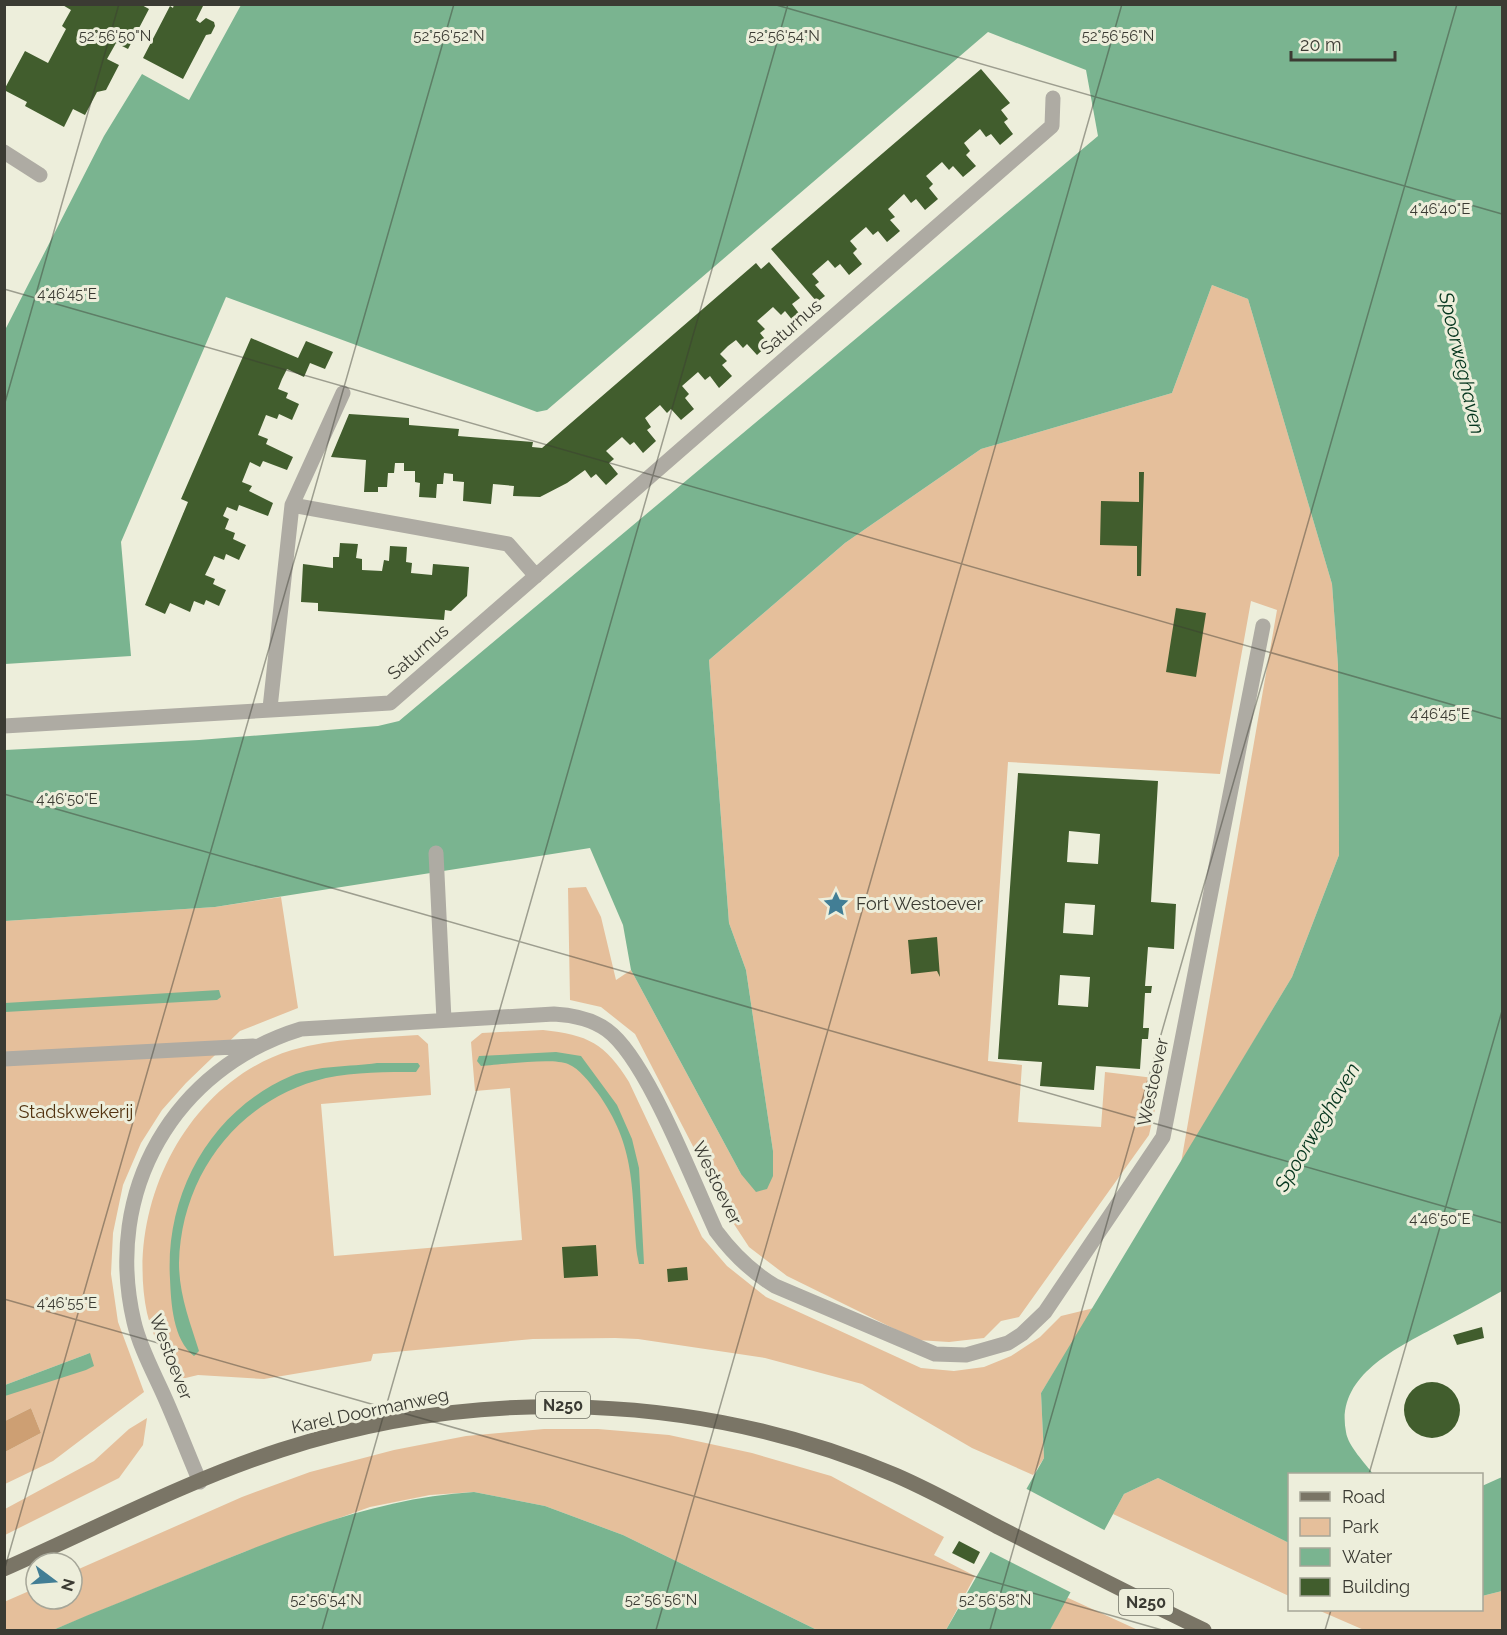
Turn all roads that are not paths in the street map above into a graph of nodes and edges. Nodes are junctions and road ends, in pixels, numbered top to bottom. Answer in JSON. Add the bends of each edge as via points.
{"nodes":[{"id":1,"x":1053,"y":98,"type":"dead end"},
{"id":2,"x":4,"y":152,"type":"edge"},
{"id":3,"x":40,"y":175,"type":"dead end"},
{"id":4,"x":343,"y":393,"type":"dead end"},
{"id":5,"x":292,"y":505,"type":"junction"},
{"id":6,"x":536,"y":576,"type":"junction"},
{"id":7,"x":1263,"y":626,"type":"dead end"},
{"id":8,"x":270,"y":708,"type":"junction"},
{"id":9,"x":4,"y":726,"type":"edge"},
{"id":10,"x":436,"y":853,"type":"dead end"},
{"id":11,"x":444,"y":1020,"type":"junction"},
{"id":12,"x":256,"y":1046,"type":"junction"},
{"id":13,"x":4,"y":1059,"type":"edge"},
{"id":14,"x":200,"y":1482,"type":"junction"},
{"id":15,"x":4,"y":1569,"type":"edge"},
{"id":16,"x":1204,"y":1630,"type":"edge"}],
"edges":[{"from":1,"to":6,"type":"street","name":"Saturnus","via":[[1052,126]]},
{"from":2,"to":3,"type":"street"},
{"from":4,"to":5,"type":"street"},
{"from":5,"to":6,"type":"street","via":[[508,544]]},
{"from":5,"to":8,"type":"street"},
{"from":6,"to":8,"type":"street","name":"Saturnus","via":[[390,703]]},
{"from":7,"to":11,"type":"street","name":"Westoever","via":[[1163,1137],[1045,1312],[1008,1343],[966,1355],[935,1354],[775,1286],[751,1271],[716,1231],[647,1084],[629,1054],[605,1028],[566,1015]]},
{"from":8,"to":9,"type":"street","name":"Saturnus"},
{"from":10,"to":11,"type":"street"},
{"from":11,"to":12,"type":"street","name":"Westoever","via":[[301,1029]]},
{"from":12,"to":13,"type":"street"},
{"from":12,"to":14,"type":"street","name":"Westoever","via":[[215,1072],[188,1097],[168,1124],[147,1165],[126,1237],[125,1271],[135,1324]]},
{"from":14,"to":15,"type":"main road","name":"Karel Doormanweg","number":"N250"},
{"from":14,"to":16,"type":"main road","name":"Karel Doormanweg","number":"N250","via":[[306,1443],[409,1419],[560,1405],[644,1410],[753,1428],[895,1475]]}]}
